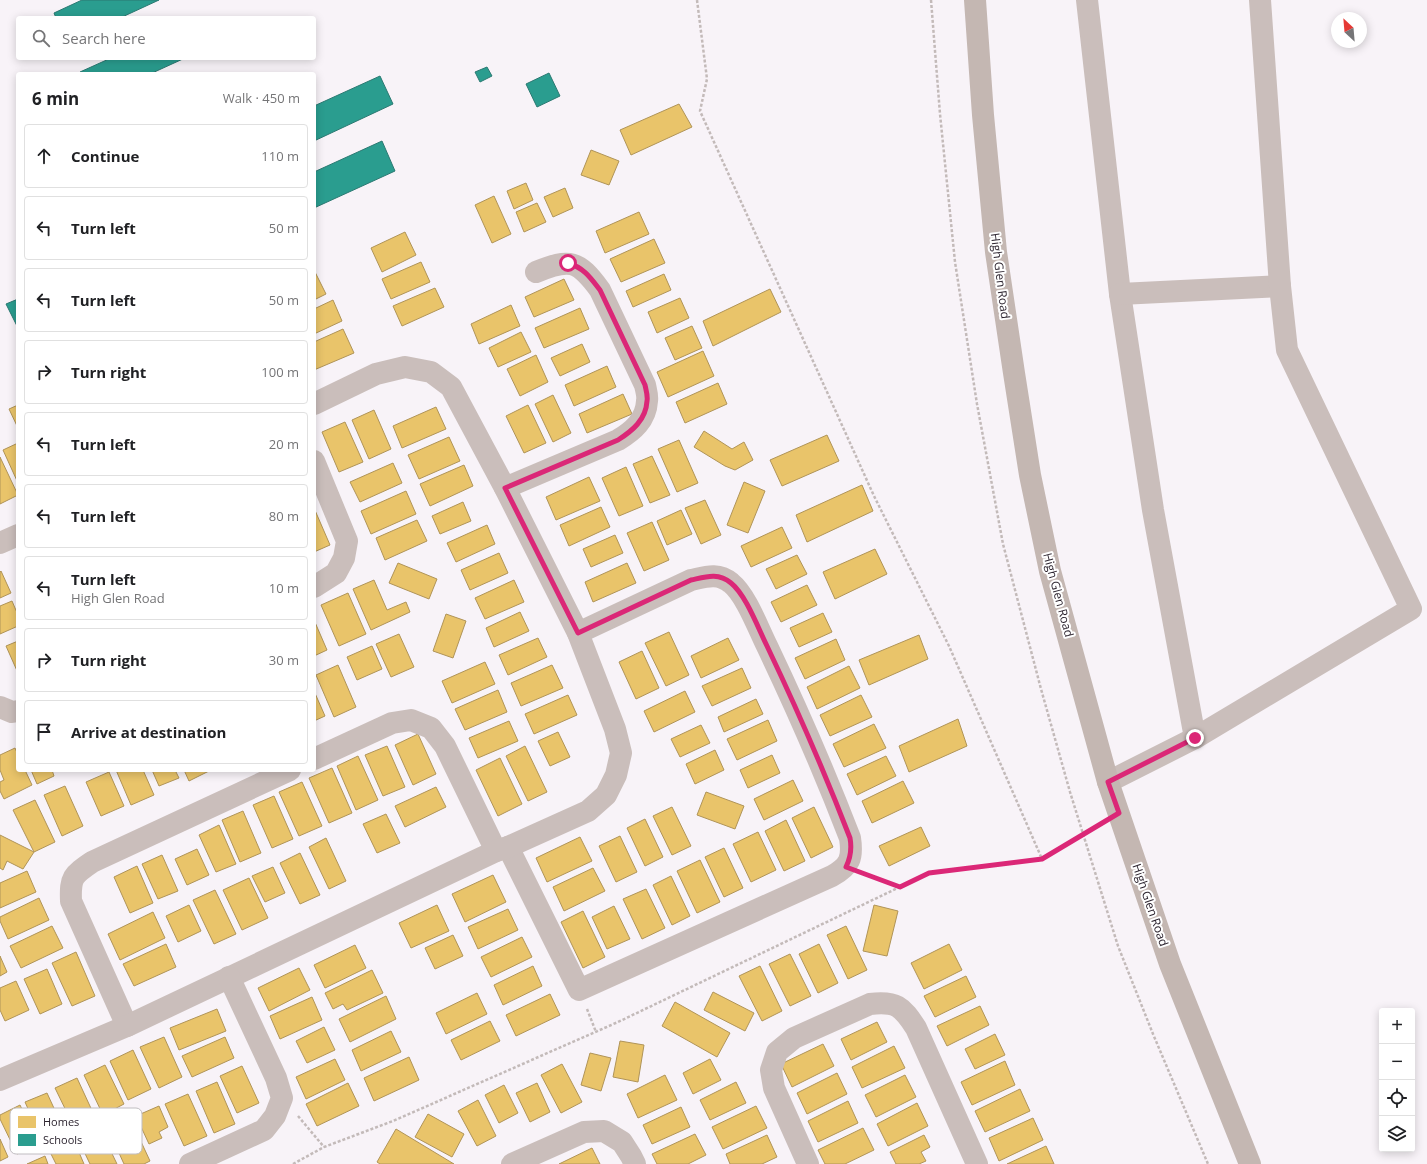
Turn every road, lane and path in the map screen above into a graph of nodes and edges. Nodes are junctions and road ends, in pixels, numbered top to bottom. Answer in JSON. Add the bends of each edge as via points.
{"nodes":[{"id":1,"x":697,"y":0,"type":"edge"},
{"id":2,"x":932,"y":0,"type":"edge"},
{"id":3,"x":975,"y":0,"type":"edge"},
{"id":4,"x":1087,"y":0,"type":"edge"},
{"id":5,"x":1260,"y":0,"type":"edge"},
{"id":6,"x":536,"y":272,"type":"dead end"},
{"id":7,"x":1280,"y":286,"type":"junction"},
{"id":8,"x":1120,"y":294,"type":"junction"},
{"id":9,"x":316,"y":403,"type":"edge"},
{"id":10,"x":316,"y":466,"type":"edge"},
{"id":11,"x":505,"y":488,"type":"junction"},
{"id":12,"x":16,"y":536,"type":"edge"},
{"id":13,"x":0,"y":543,"type":"edge"},
{"id":14,"x":316,"y":586,"type":"edge"},
{"id":15,"x":578,"y":633,"type":"junction"},
{"id":16,"x":0,"y":707,"type":"edge"},
{"id":17,"x":16,"y":711,"type":"edge"},
{"id":18,"x":1195,"y":738,"type":"junction"},
{"id":19,"x":316,"y":758,"type":"edge"},
{"id":20,"x":286,"y":772,"type":"edge"},
{"id":21,"x":1108,"y":782,"type":"junction"},
{"id":22,"x":1119,"y":813,"type":"junction"},
{"id":23,"x":1083,"y":835,"type":"junction"},
{"id":24,"x":502,"y":849,"type":"junction"},
{"id":25,"x":1042,"y":859,"type":"junction"},
{"id":26,"x":846,"y":867,"type":"junction"},
{"id":27,"x":900,"y":887,"type":"junction"},
{"id":28,"x":229,"y":977,"type":"junction"},
{"id":29,"x":127,"y":1026,"type":"junction"},
{"id":30,"x":0,"y":1080,"type":"edge"},
{"id":31,"x":282,"y":1098,"type":"junction"},
{"id":32,"x":324,"y":1147,"type":"junction"},
{"id":33,"x":190,"y":1164,"type":"edge"},
{"id":34,"x":293,"y":1164,"type":"edge"},
{"id":35,"x":512,"y":1164,"type":"edge"},
{"id":36,"x":635,"y":1164,"type":"edge"},
{"id":37,"x":808,"y":1164,"type":"edge"},
{"id":38,"x":978,"y":1164,"type":"edge"},
{"id":39,"x":1208,"y":1164,"type":"edge"},
{"id":40,"x":1250,"y":1164,"type":"edge"}],
"edges":[{"from":1,"to":25,"type":"path","via":[[707,79],[700,111],[874,496],[949,646]]},
{"from":2,"to":23,"type":"path","via":[[955,262],[977,404],[1003,544]]},
{"from":3,"to":21,"type":"main road","name":"High Glen Road","via":[[996,252],[1030,475],[1050,572]]},
{"from":4,"to":8,"type":"street"},
{"from":5,"to":7,"type":"street"},
{"from":6,"to":11,"type":"street","via":[[552,265],[568,263],[579,266],[590,277],[600,290],[645,385],[648,400],[643,417],[632,431],[618,440]]},
{"from":7,"to":8,"type":"street"},
{"from":7,"to":18,"type":"street","via":[[1287,350],[1411,609]]},
{"from":8,"to":18,"type":"street","via":[[1153,510]]},
{"from":9,"to":11,"type":"street","via":[[376,374],[405,367],[431,372],[451,387]]},
{"from":10,"to":14,"type":"street","via":[[347,541],[344,558],[336,574]]},
{"from":11,"to":15,"type":"street"},
{"from":12,"to":13,"type":"street"},
{"from":15,"to":24,"type":"street","via":[[615,729],[621,753],[616,775],[606,795],[588,811]]},
{"from":15,"to":26,"type":"street","via":[[691,580],[710,575],[722,577],[731,583],[740,593],[751,614],[827,777],[850,838],[852,849]]},
{"from":16,"to":17,"type":"street"},
{"from":18,"to":21,"type":"street"},
{"from":19,"to":24,"type":"street","via":[[392,723],[411,720],[431,728],[445,746]]},
{"from":20,"to":29,"type":"street","via":[[92,862],[76,873],[70,886],[71,901]]},
{"from":21,"to":22,"type":"main road","name":"High Glen Road"},
{"from":22,"to":23,"type":"path"},
{"from":22,"to":40,"type":"main road","name":"High Glen Road","via":[[1170,964]]},
{"from":23,"to":25,"type":"path"},
{"from":23,"to":39,"type":"path","via":[[1118,946]]},
{"from":24,"to":26,"type":"street","via":[[579,990],[825,879]]},
{"from":24,"to":28,"type":"street"},
{"from":25,"to":27,"type":"path","via":[[929,873]]},
{"from":26,"to":27,"type":"path"},
{"from":27,"to":32,"type":"path","via":[[618,1022],[393,1121]]},
{"from":28,"to":29,"type":"street"},
{"from":28,"to":31,"type":"street","via":[[276,1078]]},
{"from":29,"to":30,"type":"street"},
{"from":31,"to":32,"type":"path"},
{"from":31,"to":33,"type":"street","via":[[275,1116],[264,1130]]},
{"from":32,"to":34,"type":"path"},
{"from":35,"to":36,"type":"street","via":[[584,1132],[604,1131],[622,1142]]},
{"from":37,"to":38,"type":"street","via":[[774,1088],[771,1070],[776,1052],[794,1038],[870,1004],[883,1002],[897,1005],[916,1028]]}]}
